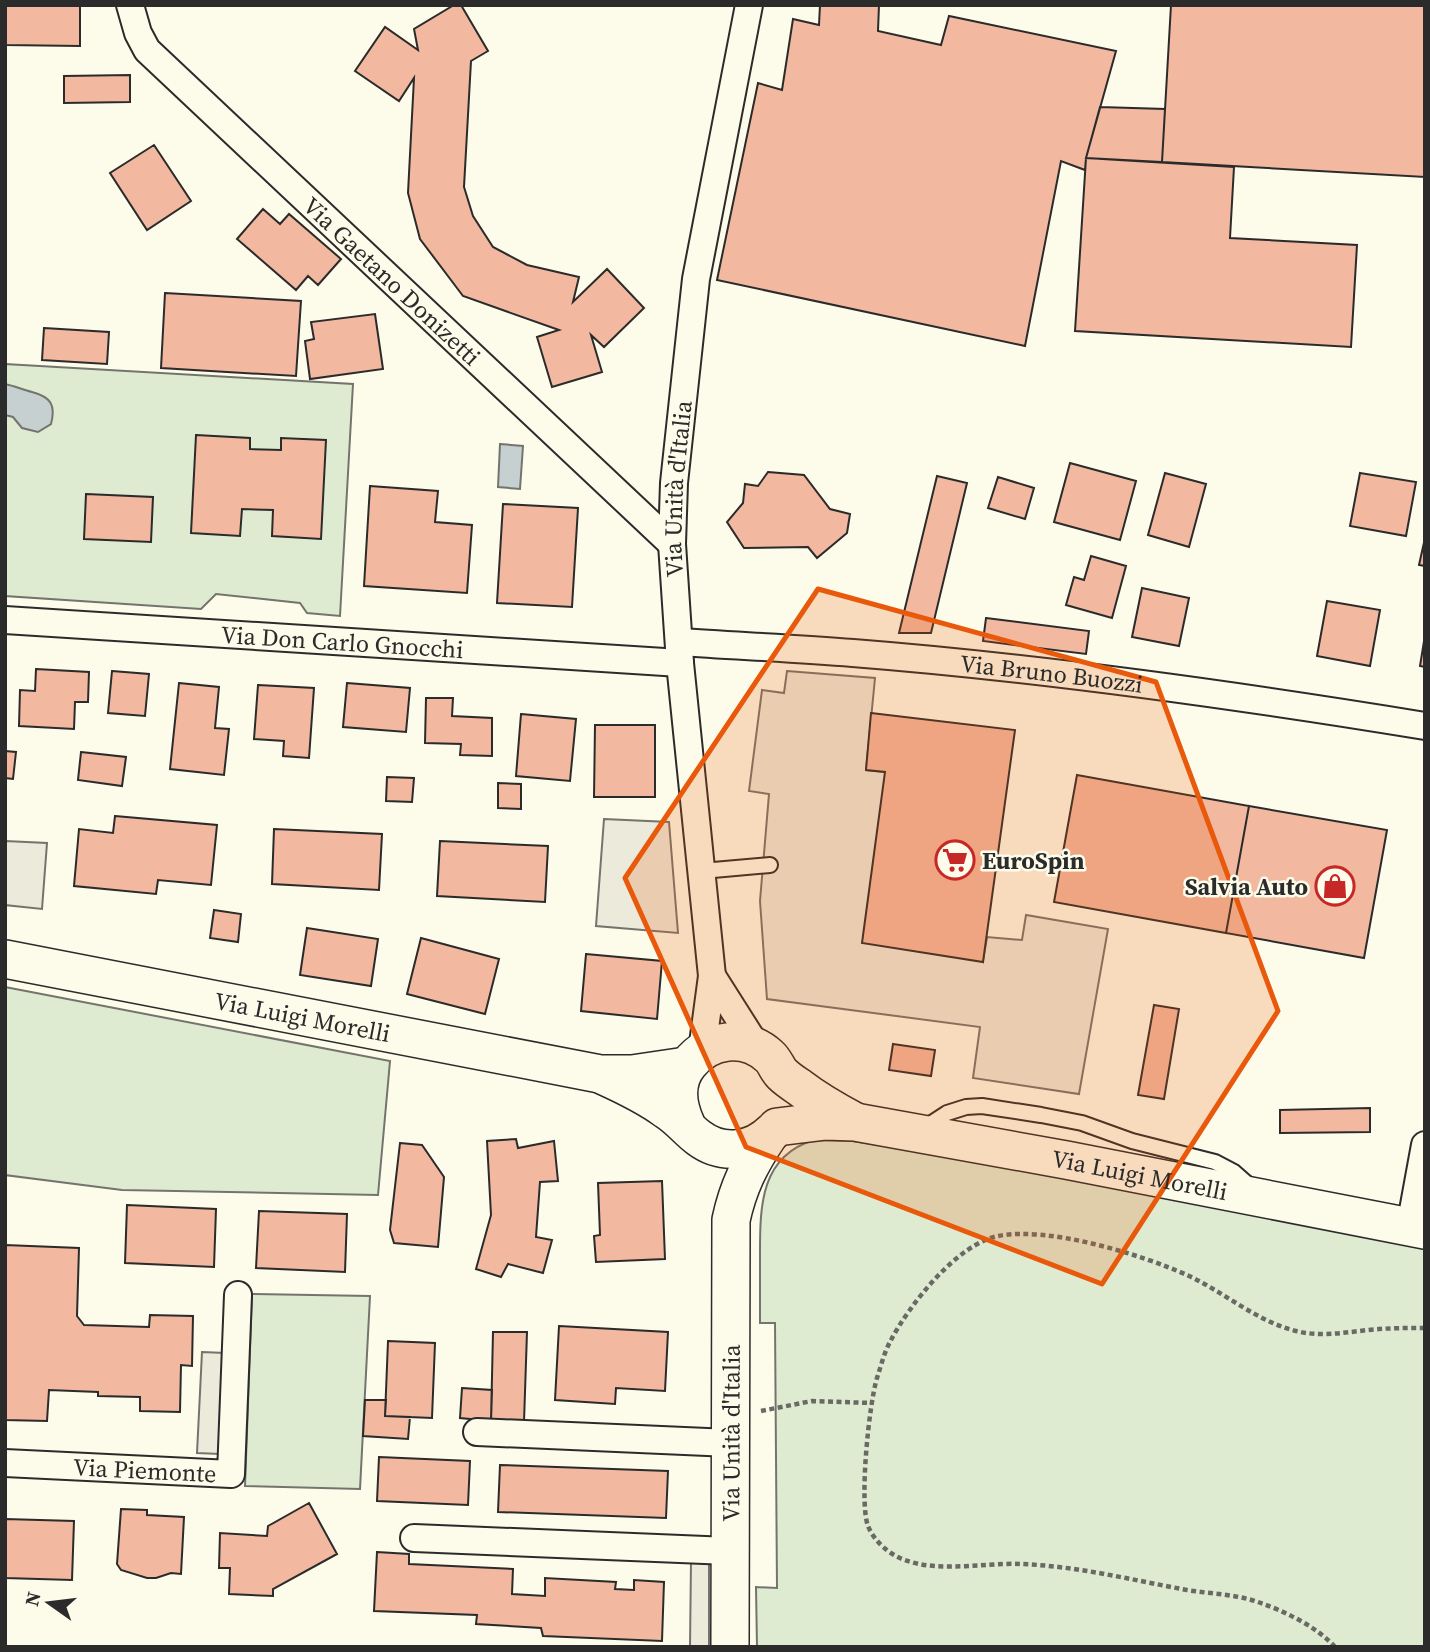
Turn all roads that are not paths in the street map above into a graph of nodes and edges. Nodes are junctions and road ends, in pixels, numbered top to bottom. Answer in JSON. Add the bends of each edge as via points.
{"nodes":[{"id":1,"x":130,"y":5,"type":"edge"},
{"id":2,"x":749,"y":5,"type":"edge"},
{"id":3,"x":672,"y":544,"type":"junction"},
{"id":4,"x":5,"y":620,"type":"edge"},
{"id":5,"x":679,"y":653,"type":"junction"},
{"id":6,"x":1425,"y":726,"type":"edge"},
{"id":7,"x":770,"y":865,"type":"dead end"},
{"id":8,"x":702,"y":871,"type":"junction"},
{"id":9,"x":5,"y":959,"type":"edge"},
{"id":10,"x":712,"y":976,"type":"junction"},
{"id":11,"x":694,"y":1059,"type":"junction"},
{"id":12,"x":769,"y":1060,"type":"junction"},
{"id":13,"x":600,"y":1074,"type":"junction"},
{"id":14,"x":855,"y":1122,"type":"junction"},
{"id":15,"x":691,"y":1130,"type":"junction"},
{"id":16,"x":773,"y":1131,"type":"junction"},
{"id":17,"x":1425,"y":1145,"type":"edge"},
{"id":18,"x":731,"y":1220,"type":"junction"},
{"id":19,"x":1418,"y":1229,"type":"edge"},
{"id":20,"x":239,"y":1296,"type":"dead end"},
{"id":21,"x":477,"y":1432,"type":"dead end"},
{"id":22,"x":730,"y":1443,"type":"junction"},
{"id":23,"x":5,"y":1463,"type":"edge"},
{"id":24,"x":414,"y":1538,"type":"dead end"},
{"id":25,"x":729,"y":1551,"type":"junction"},
{"id":26,"x":730,"y":1647,"type":"edge"}],
"edges":[{"from":1,"to":3,"type":"street","name":"Via Gaetano Donizetti","via":[[147,50]]},
{"from":2,"to":3,"type":"street","name":"Via Unità d'Italia","via":[[695,288],[676,448]]},
{"from":3,"to":5,"type":"street","name":"Via Unità d'Italia"},
{"from":4,"to":5,"type":"street","name":"Via Don Carlo Gnocchi"},
{"from":5,"to":6,"type":"street","name":"Via Bruno Buozzi","via":[[852,653],[995,666],[1243,697]]},
{"from":5,"to":8,"type":"street","name":"Via Unità d'Italia"},
{"from":7,"to":8,"type":"lane"},
{"from":8,"to":10,"type":"street","name":"Via Unità d'Italia"},
{"from":9,"to":13,"type":"street","name":"Via Luigi Morelli"},
{"from":10,"to":11,"type":"street","name":"Via Unità d'Italia"},
{"from":10,"to":12,"type":"street","name":"Via Unità d'Italia"},
{"from":11,"to":12,"type":"street","name":"Via Luigi Morelli","via":[[721,1042],[740,1042]]},
{"from":11,"to":13,"type":"street","name":"Via Luigi Morelli","via":[[632,1074]]},
{"from":11,"to":15,"type":"street","via":[[680,1079],[678,1094],[680,1110]]},
{"from":12,"to":14,"type":"street","name":"Via Luigi Morelli","via":[[802,1090]]},
{"from":12,"to":16,"type":"street","via":[[786,1090],[785,1108]]},
{"from":13,"to":15,"type":"street","name":"Via Luigi Morelli","via":[[635,1090]]},
{"from":14,"to":16,"type":"street","name":"Via Luigi Morelli","via":[[826,1121]]},
{"from":14,"to":19,"type":"street","name":"Via Luigi Morelli"},
{"from":15,"to":16,"type":"street","name":"Via Luigi Morelli","via":[[710,1145],[725,1149],[756,1144]]},
{"from":15,"to":18,"type":"street","name":"Via Unità d'Italia","via":[[711,1164]]},
{"from":16,"to":18,"type":"street","name":"Via Unità d'Italia","via":[[748,1167]]},
{"from":17,"to":19,"type":"street"},
{"from":18,"to":22,"type":"street","name":"Via Unità d'Italia"},
{"from":20,"to":23,"type":"street","name":"Via Piemonte","via":[[232,1474]]},
{"from":21,"to":22,"type":"street"},
{"from":22,"to":25,"type":"street","name":"Via Unità d'Italia"},
{"from":24,"to":25,"type":"street"},
{"from":25,"to":26,"type":"street","name":"Via Unità d'Italia"}]}
